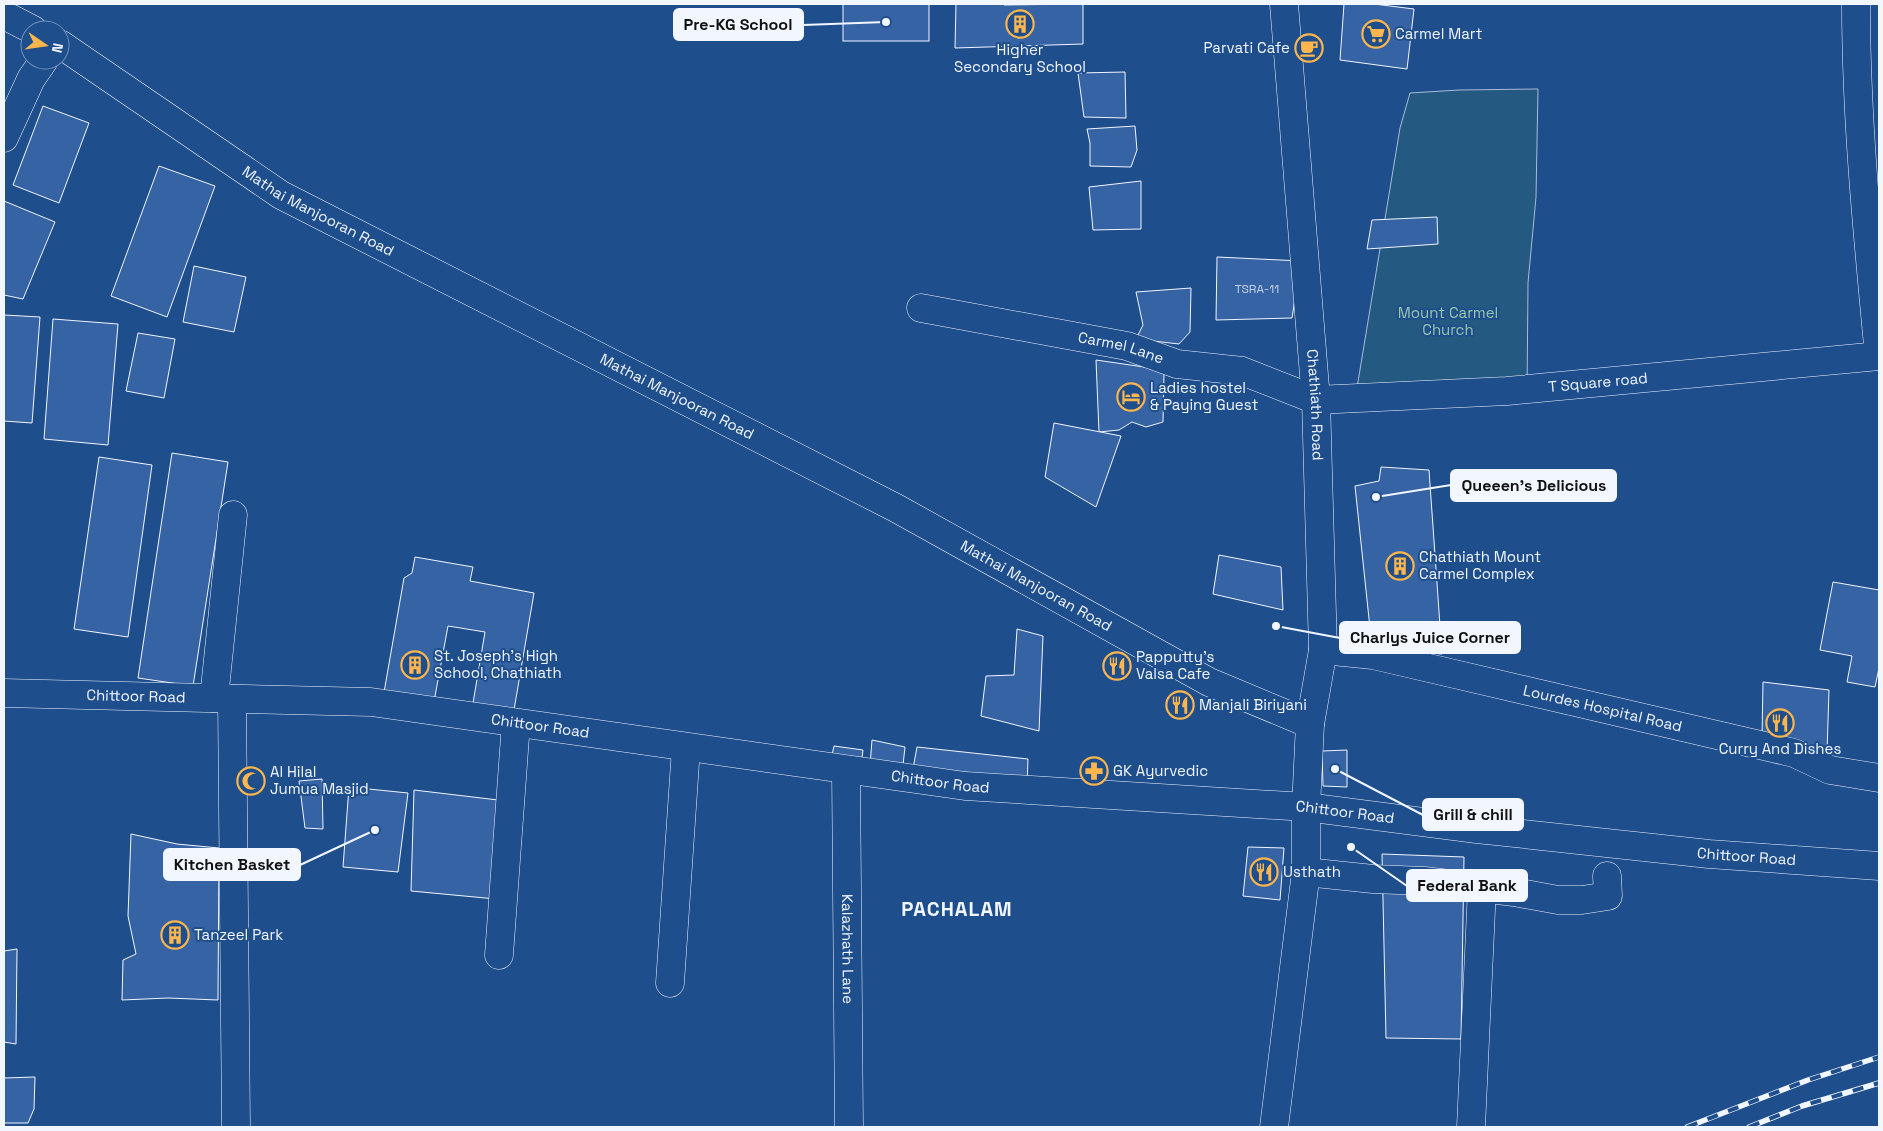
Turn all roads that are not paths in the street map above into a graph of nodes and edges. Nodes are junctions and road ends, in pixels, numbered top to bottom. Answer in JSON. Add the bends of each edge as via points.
{"nodes":[{"id":1,"x":1284,"y":4,"type":"edge"},
{"id":2,"x":1856,"y":4,"type":"edge"},
{"id":3,"x":4,"y":15,"type":"edge"},
{"id":4,"x":20,"y":23,"type":"edge"},
{"id":5,"x":70,"y":51,"type":"edge"},
{"id":6,"x":37,"y":70,"type":"edge"},
{"id":7,"x":4,"y":138,"type":"edge"},
{"id":8,"x":921,"y":308,"type":"dead end"},
{"id":9,"x":1879,"y":356,"type":"edge"},
{"id":10,"x":1316,"y":400,"type":"junction"},
{"id":11,"x":233,"y":515,"type":"dead end"},
{"id":12,"x":1323,"y":650,"type":"junction"},
{"id":13,"x":4,"y":692,"type":"edge"},
{"id":14,"x":223,"y":698,"type":"junction"},
{"id":15,"x":516,"y":723,"type":"junction"},
{"id":16,"x":1310,"y":724,"type":"junction"},
{"id":17,"x":686,"y":748,"type":"junction"},
{"id":18,"x":846,"y":771,"type":"junction"},
{"id":19,"x":1879,"y":778,"type":"edge"},
{"id":20,"x":1306,"y":807,"type":"junction"},
{"id":21,"x":1879,"y":866,"type":"edge"},
{"id":22,"x":1306,"y":872,"type":"junction"},
{"id":23,"x":1607,"y":876,"type":"dead end"},
{"id":24,"x":1482,"y":888,"type":"junction"},
{"id":25,"x":499,"y":954,"type":"dead end"},
{"id":26,"x":670,"y":983,"type":"dead end"},
{"id":27,"x":236,"y":1127,"type":"edge"},
{"id":28,"x":848,"y":1127,"type":"edge"},
{"id":29,"x":1274,"y":1127,"type":"edge"},
{"id":30,"x":1471,"y":1127,"type":"edge"}],
"edges":[{"from":1,"to":10,"type":"street","name":"Chathiath Road"},
{"from":2,"to":9,"type":"street","via":[[1856,75]]},
{"from":3,"to":4,"type":"street"},
{"from":5,"to":16,"type":"street","name":"Mathai Manjooran Road","via":[[282,195],[896,508],[1209,682]]},
{"from":6,"to":7,"type":"street"},
{"from":8,"to":10,"type":"street","name":"Carmel Lane","via":[[1127,346],[1176,364],[1242,372]]},
{"from":9,"to":10,"type":"street","name":"T Square road","via":[[1507,391]]},
{"from":10,"to":12,"type":"street","name":"Chathiath Road"},
{"from":11,"to":14,"type":"street"},
{"from":12,"to":16,"type":"street","name":"Chathiath Road"},
{"from":12,"to":19,"type":"street","name":"Lourdes Hospital Road","via":[[1373,655],[1794,753],[1830,770]]},
{"from":13,"to":14,"type":"street","name":"Chittoor Road"},
{"from":14,"to":15,"type":"street","name":"Chittoor Road","via":[[371,702]]},
{"from":14,"to":27,"type":"street"},
{"from":15,"to":17,"type":"street","name":"Chittoor Road"},
{"from":15,"to":25,"type":"street"},
{"from":16,"to":20,"type":"street","name":"Chathiath Road"},
{"from":17,"to":18,"type":"street","name":"Chittoor Road"},
{"from":17,"to":26,"type":"street"},
{"from":18,"to":20,"type":"street","name":"Chittoor Road","via":[[977,788]]},
{"from":18,"to":28,"type":"street","name":"Kalazhath Lane"},
{"from":20,"to":21,"type":"street","name":"Chittoor Road","via":[[1709,854]]},
{"from":20,"to":22,"type":"street","name":"Chathiath Road"},
{"from":22,"to":24,"type":"street"},
{"from":22,"to":29,"type":"street","name":"Chathiath Road"},
{"from":23,"to":24,"type":"street","via":[[1608,896],[1582,900],[1558,900]]},
{"from":24,"to":30,"type":"street"}]}
